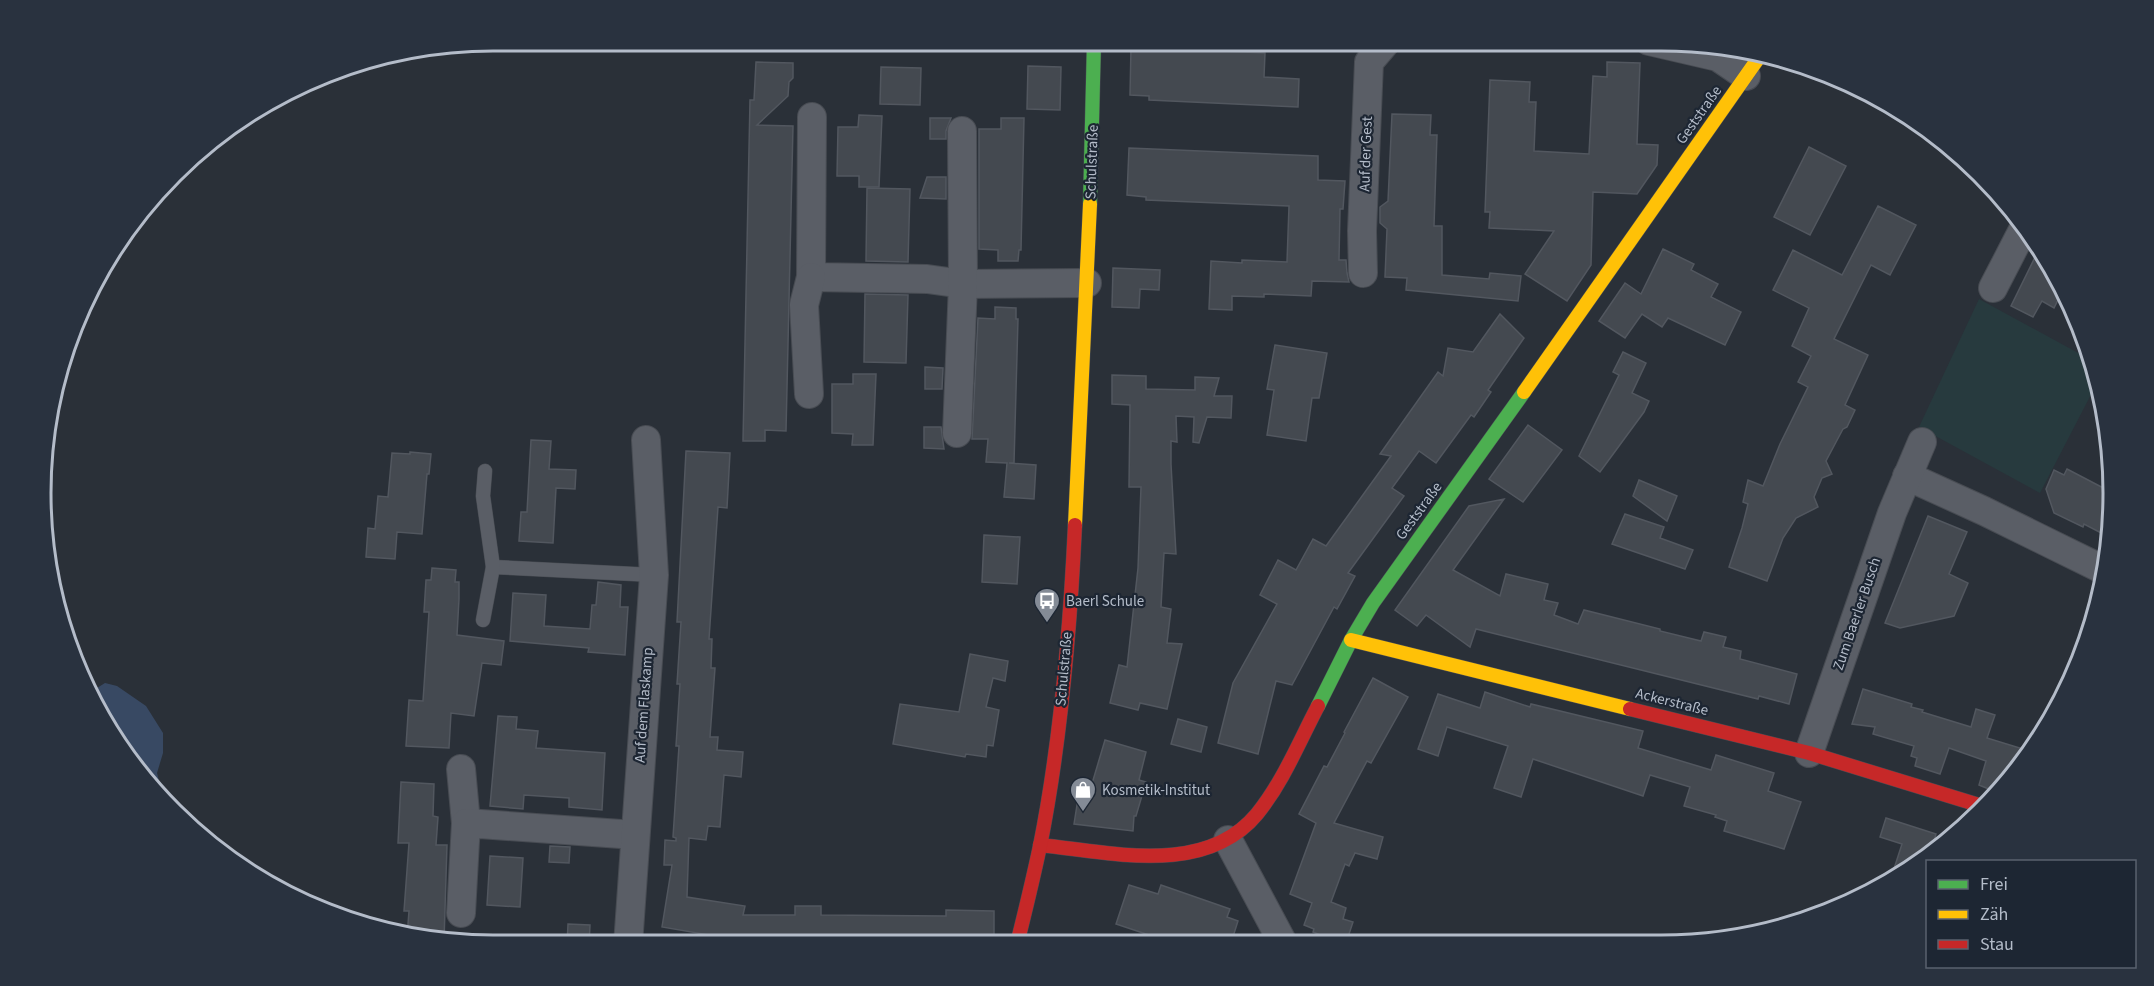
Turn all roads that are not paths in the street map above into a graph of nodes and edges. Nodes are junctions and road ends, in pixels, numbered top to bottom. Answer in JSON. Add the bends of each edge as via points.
{"nodes":[{"id":1,"x":1094,"y":51,"type":"edge"},
{"id":2,"x":1378,"y":51,"type":"edge"},
{"id":3,"x":1703,"y":53,"type":"edge"},
{"id":4,"x":1756,"y":61,"type":"edge"},
{"id":5,"x":1746,"y":76,"type":"junction"},
{"id":6,"x":812,"y":117,"type":"dead end"},
{"id":7,"x":962,"y":131,"type":"dead end"},
{"id":8,"x":2020,"y":235,"type":"edge"},
{"id":9,"x":1363,"y":273,"type":"dead end"},
{"id":10,"x":811,"y":277,"type":"junction"},
{"id":11,"x":1087,"y":283,"type":"junction"},
{"id":12,"x":963,"y":284,"type":"junction"},
{"id":13,"x":1993,"y":288,"type":"dead end"},
{"id":14,"x":809,"y":394,"type":"dead end"},
{"id":15,"x":957,"y":433,"type":"dead end"},
{"id":16,"x":646,"y":440,"type":"dead end"},
{"id":17,"x":1922,"y":442,"type":"dead end"},
{"id":18,"x":485,"y":471,"type":"dead end"},
{"id":19,"x":1907,"y":476,"type":"junction"},
{"id":20,"x":2097,"y":566,"type":"edge"},
{"id":21,"x":493,"y":567,"type":"junction"},
{"id":22,"x":654,"y":575,"type":"junction"},
{"id":23,"x":483,"y":620,"type":"dead end"},
{"id":24,"x":1351,"y":640,"type":"junction"},
{"id":25,"x":1809,"y":753,"type":"junction"},
{"id":26,"x":461,"y":769,"type":"dead end"},
{"id":27,"x":1976,"y":804,"type":"edge"},
{"id":28,"x":466,"y":822,"type":"junction"},
{"id":29,"x":635,"y":835,"type":"junction"},
{"id":30,"x":1228,"y":840,"type":"junction"},
{"id":31,"x":1040,"y":845,"type":"junction"},
{"id":32,"x":461,"y":913,"type":"dead end"},
{"id":33,"x":629,"y":935,"type":"edge"},
{"id":34,"x":1019,"y":935,"type":"edge"},
{"id":35,"x":1279,"y":935,"type":"edge"}],
"edges":[{"from":1,"to":11,"type":"street","name":"Schulstraße"},
{"from":2,"to":9,"type":"street","name":"Auf der Gest","via":[[1369,62]]},
{"from":3,"to":5,"type":"street","via":[[1718,57]]},
{"from":4,"to":5,"type":"street","name":"Geststraße"},
{"from":5,"to":24,"type":"street","name":"Geststraße","via":[[1373,603]]},
{"from":6,"to":10,"type":"street"},
{"from":7,"to":12,"type":"street"},
{"from":8,"to":13,"type":"street"},
{"from":10,"to":12,"type":"street","via":[[927,279]]},
{"from":10,"to":14,"type":"street","via":[[804,305]]},
{"from":11,"to":12,"type":"street"},
{"from":11,"to":31,"type":"street","name":"Schulstraße","via":[[1073,575],[1060,718]]},
{"from":12,"to":15,"type":"street"},
{"from":16,"to":22,"type":"street","name":"Auf dem Flaskamp"},
{"from":17,"to":19,"type":"street","name":"Zum Baerler Busch"},
{"from":18,"to":21,"type":"lane","via":[[483,496]]},
{"from":19,"to":20,"type":"street"},
{"from":19,"to":25,"type":"street","name":"Zum Baerler Busch"},
{"from":21,"to":22,"type":"lane"},
{"from":21,"to":23,"type":"lane"},
{"from":22,"to":29,"type":"street","name":"Auf dem Flaskamp"},
{"from":24,"to":25,"type":"street","name":"Ackerstraße"},
{"from":24,"to":30,"type":"street","name":"Geststraße","via":[[1279,782],[1256,815]]},
{"from":25,"to":27,"type":"street","name":"Ackerstraße"},
{"from":26,"to":28,"type":"street"},
{"from":28,"to":29,"type":"street"},
{"from":28,"to":32,"type":"street"},
{"from":29,"to":33,"type":"street","name":"Auf dem Flaskamp"},
{"from":30,"to":31,"type":"street","name":"Geststraße","via":[[1186,854],[1145,856]]},
{"from":30,"to":35,"type":"street"},
{"from":31,"to":34,"type":"street","name":"Schulstraße"}]}
